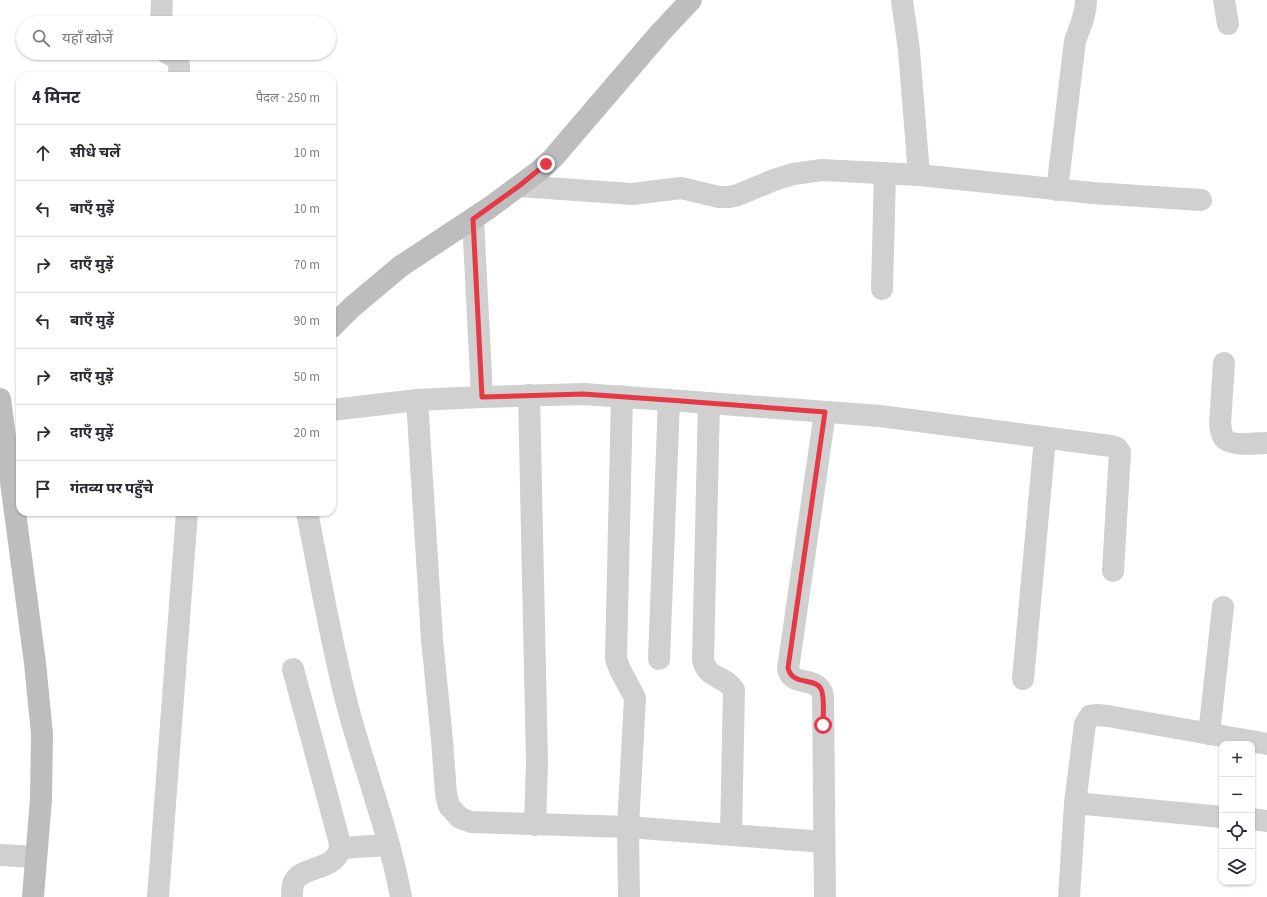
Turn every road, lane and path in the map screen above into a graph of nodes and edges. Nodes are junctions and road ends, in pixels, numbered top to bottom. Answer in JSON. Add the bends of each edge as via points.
{"nodes":[{"id":1,"x":162,"y":0,"type":"edge"},
{"id":2,"x":691,"y":0,"type":"edge"},
{"id":3,"x":902,"y":0,"type":"edge"},
{"id":4,"x":1086,"y":0,"type":"edge"},
{"id":5,"x":1224,"y":0,"type":"edge"},
{"id":6,"x":161,"y":16,"type":"edge"},
{"id":7,"x":1228,"y":24,"type":"dead end"},
{"id":8,"x":177,"y":60,"type":"edge"},
{"id":9,"x":180,"y":72,"type":"edge"},
{"id":10,"x":885,"y":173,"type":"junction"},
{"id":11,"x":919,"y":175,"type":"junction"},
{"id":12,"x":519,"y":186,"type":"junction"},
{"id":13,"x":1058,"y":190,"type":"junction"},
{"id":14,"x":1201,"y":200,"type":"dead end"},
{"id":15,"x":473,"y":219,"type":"junction"},
{"id":16,"x":882,"y":289,"type":"dead end"},
{"id":17,"x":336,"y":323,"type":"edge"},
{"id":18,"x":1224,"y":363,"type":"dead end"},
{"id":19,"x":529,"y":395,"type":"junction"},
{"id":20,"x":622,"y":396,"type":"junction"},
{"id":21,"x":482,"y":397,"type":"junction"},
{"id":22,"x":0,"y":398,"type":"edge"},
{"id":23,"x":417,"y":400,"type":"junction"},
{"id":24,"x":668,"y":400,"type":"junction"},
{"id":25,"x":709,"y":403,"type":"junction"},
{"id":26,"x":336,"y":410,"type":"edge"},
{"id":27,"x":825,"y":412,"type":"junction"},
{"id":28,"x":1045,"y":438,"type":"junction"},
{"id":29,"x":1267,"y":443,"type":"edge"},
{"id":30,"x":9,"y":450,"type":"edge"},
{"id":31,"x":16,"y":507,"type":"edge"},
{"id":32,"x":17,"y":516,"type":"edge"},
{"id":33,"x":187,"y":516,"type":"edge"},
{"id":34,"x":308,"y":516,"type":"edge"},
{"id":35,"x":1113,"y":571,"type":"dead end"},
{"id":36,"x":1223,"y":607,"type":"dead end"},
{"id":37,"x":659,"y":659,"type":"dead end"},
{"id":38,"x":293,"y":669,"type":"dead end"},
{"id":39,"x":1023,"y":679,"type":"dead end"},
{"id":40,"x":1209,"y":734,"type":"junction"},
{"id":41,"x":1267,"y":744,"type":"edge"},
{"id":42,"x":1076,"y":803,"type":"junction"},
{"id":43,"x":1219,"y":816,"type":"edge"},
{"id":44,"x":1255,"y":819,"type":"edge"},
{"id":45,"x":1267,"y":821,"type":"edge"},
{"id":46,"x":535,"y":825,"type":"junction"},
{"id":47,"x":628,"y":827,"type":"junction"},
{"id":48,"x":731,"y":834,"type":"junction"},
{"id":49,"x":824,"y":842,"type":"junction"},
{"id":50,"x":390,"y":845,"type":"junction"},
{"id":51,"x":340,"y":848,"type":"junction"},
{"id":52,"x":0,"y":855,"type":"edge"},
{"id":53,"x":36,"y":857,"type":"junction"},
{"id":54,"x":33,"y":897,"type":"edge"},
{"id":55,"x":158,"y":897,"type":"edge"},
{"id":56,"x":292,"y":897,"type":"edge"},
{"id":57,"x":401,"y":897,"type":"edge"},
{"id":58,"x":629,"y":897,"type":"edge"},
{"id":59,"x":825,"y":897,"type":"edge"},
{"id":60,"x":1069,"y":897,"type":"edge"}],
"edges":[{"from":1,"to":6,"type":"street"},
{"from":2,"to":12,"type":"street","via":[[553,158]]},
{"from":3,"to":11,"type":"street","via":[[909,50]]},
{"from":4,"to":13,"type":"street","via":[[1084,18],[1075,41]]},
{"from":5,"to":7,"type":"street"},
{"from":8,"to":9,"type":"street"},
{"from":10,"to":11,"type":"street"},
{"from":10,"to":12,"type":"street","via":[[810,171],[786,176],[729,197],[681,188],[632,194]]},
{"from":10,"to":16,"type":"street"},
{"from":11,"to":13,"type":"street"},
{"from":12,"to":15,"type":"street"},
{"from":13,"to":14,"type":"street"},
{"from":15,"to":17,"type":"street","via":[[401,266]]},
{"from":15,"to":21,"type":"street"},
{"from":18,"to":29,"type":"street","via":[[1221,433],[1225,440],[1232,443]]},
{"from":19,"to":20,"type":"street"},
{"from":19,"to":21,"type":"street"},
{"from":19,"to":46,"type":"street","via":[[537,762]]},
{"from":20,"to":24,"type":"street"},
{"from":20,"to":47,"type":"street","via":[[616,658],[618,668],[635,698]]},
{"from":21,"to":23,"type":"street"},
{"from":22,"to":30,"type":"street"},
{"from":23,"to":26,"type":"street"},
{"from":23,"to":46,"type":"street","via":[[432,639],[449,806],[460,818],[471,822]]},
{"from":24,"to":25,"type":"street"},
{"from":24,"to":37,"type":"street"},
{"from":25,"to":27,"type":"street"},
{"from":25,"to":48,"type":"street","via":[[703,660],[708,672],[726,681],[734,690]]},
{"from":27,"to":28,"type":"street","via":[[880,416]]},
{"from":27,"to":49,"type":"street","via":[[788,668],[793,678],[818,686],[823,696]]},
{"from":28,"to":35,"type":"street","via":[[1111,446],[1120,452]]},
{"from":28,"to":39,"type":"street"},
{"from":30,"to":31,"type":"street"},
{"from":32,"to":53,"type":"street","via":[[42,734],[42,799]]},
{"from":33,"to":55,"type":"street"},
{"from":34,"to":50,"type":"street","via":[[337,664],[359,748]]},
{"from":36,"to":40,"type":"street"},
{"from":38,"to":51,"type":"street"},
{"from":40,"to":41,"type":"street"},
{"from":40,"to":42,"type":"street","via":[[1108,716],[1090,716],[1086,724]]},
{"from":42,"to":43,"type":"street"},
{"from":42,"to":60,"type":"street"},
{"from":44,"to":45,"type":"street"},
{"from":46,"to":47,"type":"street"},
{"from":47,"to":48,"type":"street"},
{"from":47,"to":58,"type":"street"},
{"from":48,"to":49,"type":"street"},
{"from":49,"to":59,"type":"street"},
{"from":50,"to":51,"type":"street"},
{"from":50,"to":57,"type":"street"},
{"from":51,"to":56,"type":"street","via":[[335,858],[327,864],[302,874],[294,881]]},
{"from":52,"to":53,"type":"street"},
{"from":53,"to":54,"type":"street"}]}
